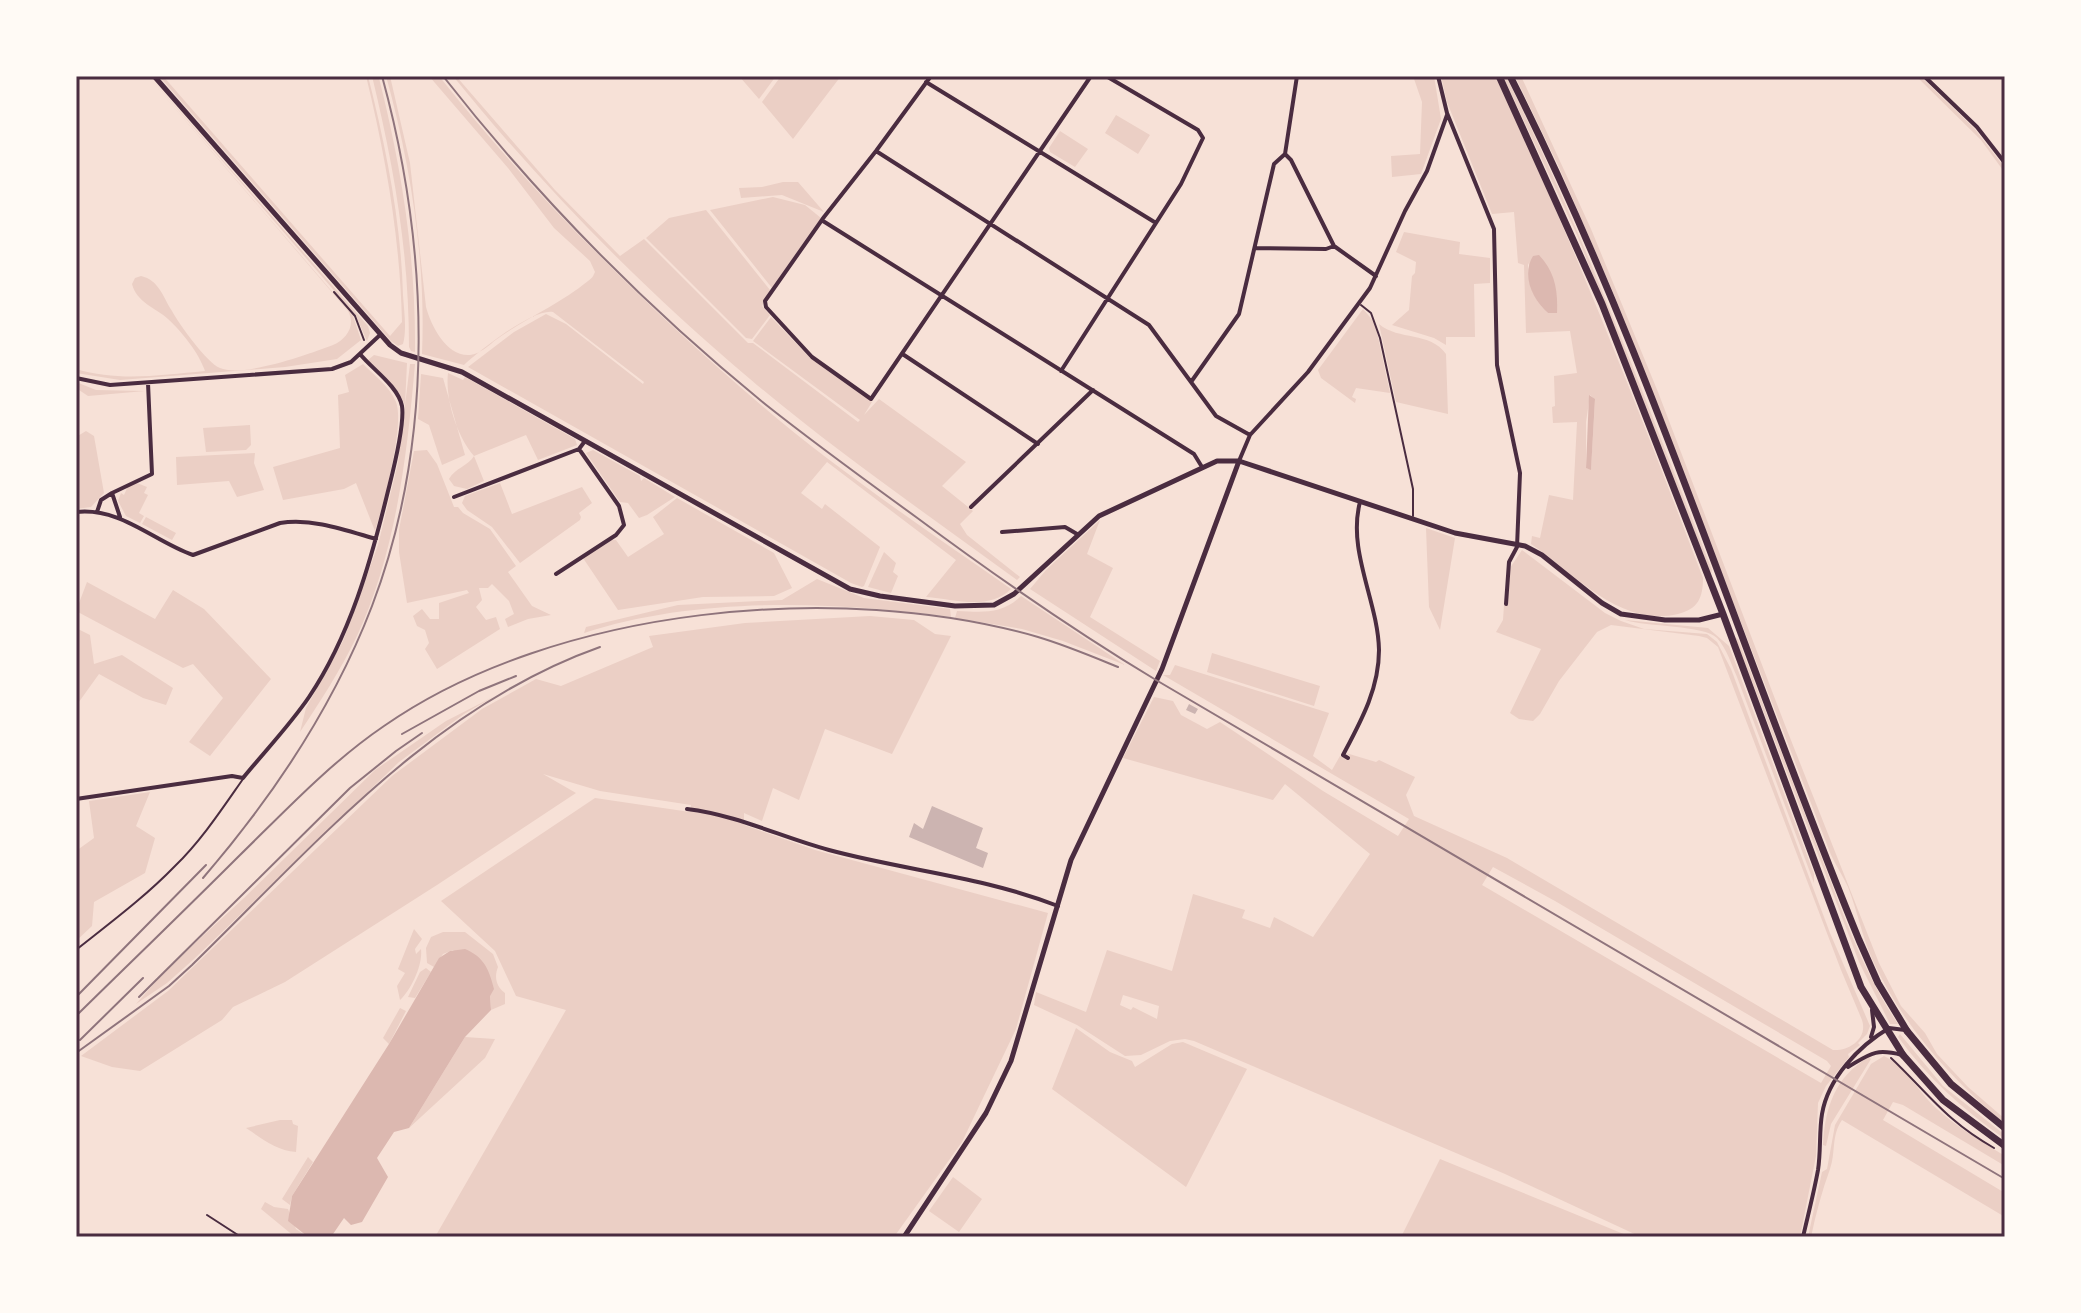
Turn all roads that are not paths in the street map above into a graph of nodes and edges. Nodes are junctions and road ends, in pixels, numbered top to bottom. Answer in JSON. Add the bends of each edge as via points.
{"nodes":[{"id":1,"x":154,"y":76,"type":"edge"},
{"id":2,"x":931,"y":76,"type":"edge"},
{"id":3,"x":1091,"y":76,"type":"edge"},
{"id":4,"x":1106,"y":76,"type":"edge"},
{"id":5,"x":1297,"y":76,"type":"edge"},
{"id":6,"x":1438,"y":76,"type":"edge"},
{"id":7,"x":1499,"y":76,"type":"edge"},
{"id":8,"x":1510,"y":76,"type":"edge"},
{"id":9,"x":1924,"y":76,"type":"edge"},
{"id":10,"x":926,"y":82,"type":"junction"},
{"id":11,"x":1447,"y":113,"type":"junction"},
{"id":12,"x":876,"y":151,"type":"junction"},
{"id":13,"x":1041,"y":151,"type":"junction"},
{"id":14,"x":1285,"y":154,"type":"junction"},
{"id":15,"x":2005,"y":163,"type":"edge"},
{"id":16,"x":823,"y":221,"type":"junction"},
{"id":17,"x":1156,"y":223,"type":"junction"},
{"id":18,"x":990,"y":225,"type":"junction"},
{"id":19,"x":1334,"y":246,"type":"junction"},
{"id":20,"x":1255,"y":248,"type":"junction"},
{"id":21,"x":1376,"y":276,"type":"junction"},
{"id":22,"x":942,"y":296,"type":"junction"},
{"id":23,"x":1108,"y":298,"type":"junction"},
{"id":24,"x":1359,"y":303,"type":"junction"},
{"id":25,"x":380,"y":335,"type":"junction"},
{"id":26,"x":360,"y":354,"type":"junction"},
{"id":27,"x":903,"y":354,"type":"junction"},
{"id":28,"x":1061,"y":371,"type":"junction"},
{"id":29,"x":76,"y":378,"type":"edge"},
{"id":30,"x":1191,"y":382,"type":"junction"},
{"id":31,"x":148,"y":383,"type":"junction"},
{"id":32,"x":1093,"y":390,"type":"junction"},
{"id":33,"x":1250,"y":435,"type":"junction"},
{"id":34,"x":585,"y":441,"type":"junction"},
{"id":35,"x":1038,"y":444,"type":"junction"},
{"id":36,"x":579,"y":449,"type":"junction"},
{"id":37,"x":1239,"y":461,"type":"junction"},
{"id":38,"x":1202,"y":467,"type":"junction"},
{"id":39,"x":112,"y":493,"type":"junction"},
{"id":40,"x":454,"y":497,"type":"dead end"},
{"id":41,"x":1360,"y":499,"type":"junction"},
{"id":42,"x":971,"y":507,"type":"dead end"},
{"id":43,"x":76,"y":512,"type":"edge"},
{"id":44,"x":97,"y":512,"type":"junction"},
{"id":45,"x":1412,"y":517,"type":"junction"},
{"id":46,"x":120,"y":518,"type":"junction"},
{"id":47,"x":1002,"y":532,"type":"dead end"},
{"id":48,"x":1077,"y":534,"type":"junction"},
{"id":49,"x":376,"y":539,"type":"junction"},
{"id":50,"x":1517,"y":543,"type":"junction"},
{"id":51,"x":556,"y":574,"type":"dead end"},
{"id":52,"x":1506,"y":604,"type":"dead end"},
{"id":53,"x":1723,"y":614,"type":"junction"},
{"id":54,"x":1738,"y":626,"type":"junction"},
{"id":55,"x":1348,"y":758,"type":"dead end"},
{"id":56,"x":243,"y":778,"type":"junction"},
{"id":57,"x":76,"y":799,"type":"edge"},
{"id":58,"x":687,"y":809,"type":"dead end"},
{"id":59,"x":1058,"y":906,"type":"junction"},
{"id":60,"x":76,"y":950,"type":"edge"},
{"id":61,"x":1872,"y":1008,"type":"junction"},
{"id":62,"x":1886,"y":1030,"type":"junction"},
{"id":63,"x":1907,"y":1031,"type":"junction"},
{"id":64,"x":1869,"y":1040,"type":"junction"},
{"id":65,"x":1903,"y":1055,"type":"junction"},
{"id":66,"x":1846,"y":1068,"type":"junction"},
{"id":67,"x":2005,"y":1128,"type":"edge"},
{"id":68,"x":2005,"y":1146,"type":"edge"},
{"id":69,"x":904,"y":1237,"type":"edge"},
{"id":70,"x":1803,"y":1237,"type":"edge"}],
"edges":[{"from":1,"to":25,"type":"street"},
{"from":2,"to":10,"type":"street"},
{"from":3,"to":13,"type":"street"},
{"from":4,"to":17,"type":"street","via":[[1203,136]]},
{"from":5,"to":14,"type":"street"},
{"from":6,"to":11,"type":"street"},
{"from":7,"to":53,"type":"main road","via":[[1602,304]]},
{"from":8,"to":54,"type":"main road","via":[[1612,299]]},
{"from":9,"to":15,"type":"street","via":[[1977,127]]},
{"from":10,"to":12,"type":"street"},
{"from":10,"to":13,"type":"street"},
{"from":11,"to":21,"type":"street","via":[[1427,171]]},
{"from":11,"to":50,"type":"street","via":[[1494,229],[1497,365],[1519,462]]},
{"from":12,"to":16,"type":"street"},
{"from":12,"to":18,"type":"street"},
{"from":13,"to":17,"type":"street"},
{"from":13,"to":18,"type":"street"},
{"from":14,"to":19,"type":"street"},
{"from":14,"to":20,"type":"street","via":[[1274,164]]},
{"from":16,"to":22,"type":"street"},
{"from":16,"to":27,"type":"street","via":[[765,304],[812,357],[871,399]]},
{"from":17,"to":23,"type":"street"},
{"from":18,"to":22,"type":"street"},
{"from":18,"to":23,"type":"street"},
{"from":19,"to":20,"type":"street"},
{"from":19,"to":21,"type":"street"},
{"from":20,"to":30,"type":"street","via":[[1239,314]]},
{"from":21,"to":24,"type":"street"},
{"from":22,"to":27,"type":"street"},
{"from":22,"to":28,"type":"street"},
{"from":23,"to":28,"type":"street"},
{"from":23,"to":30,"type":"street","via":[[1152,328]]},
{"from":24,"to":33,"type":"street","via":[[1308,372]]},
{"from":24,"to":45,"type":"lane","via":[[1371,313],[1380,338],[1413,489]]},
{"from":25,"to":26,"type":"street"},
{"from":25,"to":34,"type":"street","via":[[396,351],[462,372]]},
{"from":26,"to":31,"type":"street","via":[[332,369]]},
{"from":26,"to":49,"type":"street","via":[[402,408]]},
{"from":27,"to":35,"type":"street"},
{"from":28,"to":32,"type":"street"},
{"from":29,"to":31,"type":"street","via":[[110,385]]},
{"from":30,"to":33,"type":"street","via":[[1216,416]]},
{"from":31,"to":39,"type":"street","via":[[152,474]]},
{"from":32,"to":35,"type":"street"},
{"from":32,"to":38,"type":"street","via":[[1194,454]]},
{"from":33,"to":37,"type":"street"},
{"from":34,"to":36,"type":"street"},
{"from":34,"to":48,"type":"street","via":[[850,589],[895,598],[985,607],[1005,601]]},
{"from":35,"to":42,"type":"street"},
{"from":36,"to":40,"type":"street"},
{"from":36,"to":51,"type":"street","via":[[623,512],[624,525]]},
{"from":37,"to":38,"type":"street"},
{"from":37,"to":41,"type":"street"},
{"from":37,"to":59,"type":"street","via":[[1165,661],[1075,850]]},
{"from":38,"to":48,"type":"street","via":[[1099,516]]},
{"from":39,"to":44,"type":"street","via":[[101,500]]},
{"from":39,"to":46,"type":"street"},
{"from":41,"to":45,"type":"street"},
{"from":41,"to":55,"type":"street","via":[[1358,533],[1379,650],[1371,699],[1343,755]]},
{"from":43,"to":44,"type":"street"},
{"from":44,"to":46,"type":"street"},
{"from":45,"to":50,"type":"street","via":[[1455,533]]},
{"from":46,"to":49,"type":"street","via":[[193,555],[293,521]]},
{"from":47,"to":48,"type":"street","via":[[1065,527]]},
{"from":49,"to":56,"type":"street","via":[[331,659],[309,697]]},
{"from":50,"to":52,"type":"street","via":[[1509,562]]},
{"from":50,"to":53,"type":"street","via":[[1542,555],[1621,614],[1699,620]]},
{"from":53,"to":54,"type":"main road"},
{"from":53,"to":61,"type":"main road"},
{"from":54,"to":63,"type":"main road","via":[[1859,940]]},
{"from":56,"to":57,"type":"street"},
{"from":56,"to":60,"type":"lane","via":[[178,864]]},
{"from":58,"to":59,"type":"street","via":[[755,824],[828,850],[1001,886]]},
{"from":59,"to":69,"type":"street","via":[[1000,1086]]},
{"from":61,"to":62,"type":"main road"},
{"from":61,"to":64,"type":"street"},
{"from":62,"to":63,"type":"street"},
{"from":62,"to":64,"type":"street"},
{"from":62,"to":65,"type":"main road"},
{"from":63,"to":67,"type":"main road","via":[[1951,1084]]},
{"from":64,"to":66,"type":"street"},
{"from":65,"to":66,"type":"street","via":[[1881,1050]]},
{"from":65,"to":68,"type":"main road","via":[[1943,1100]]},
{"from":66,"to":70,"type":"street","via":[[1822,1111],[1818,1168]]}]}
